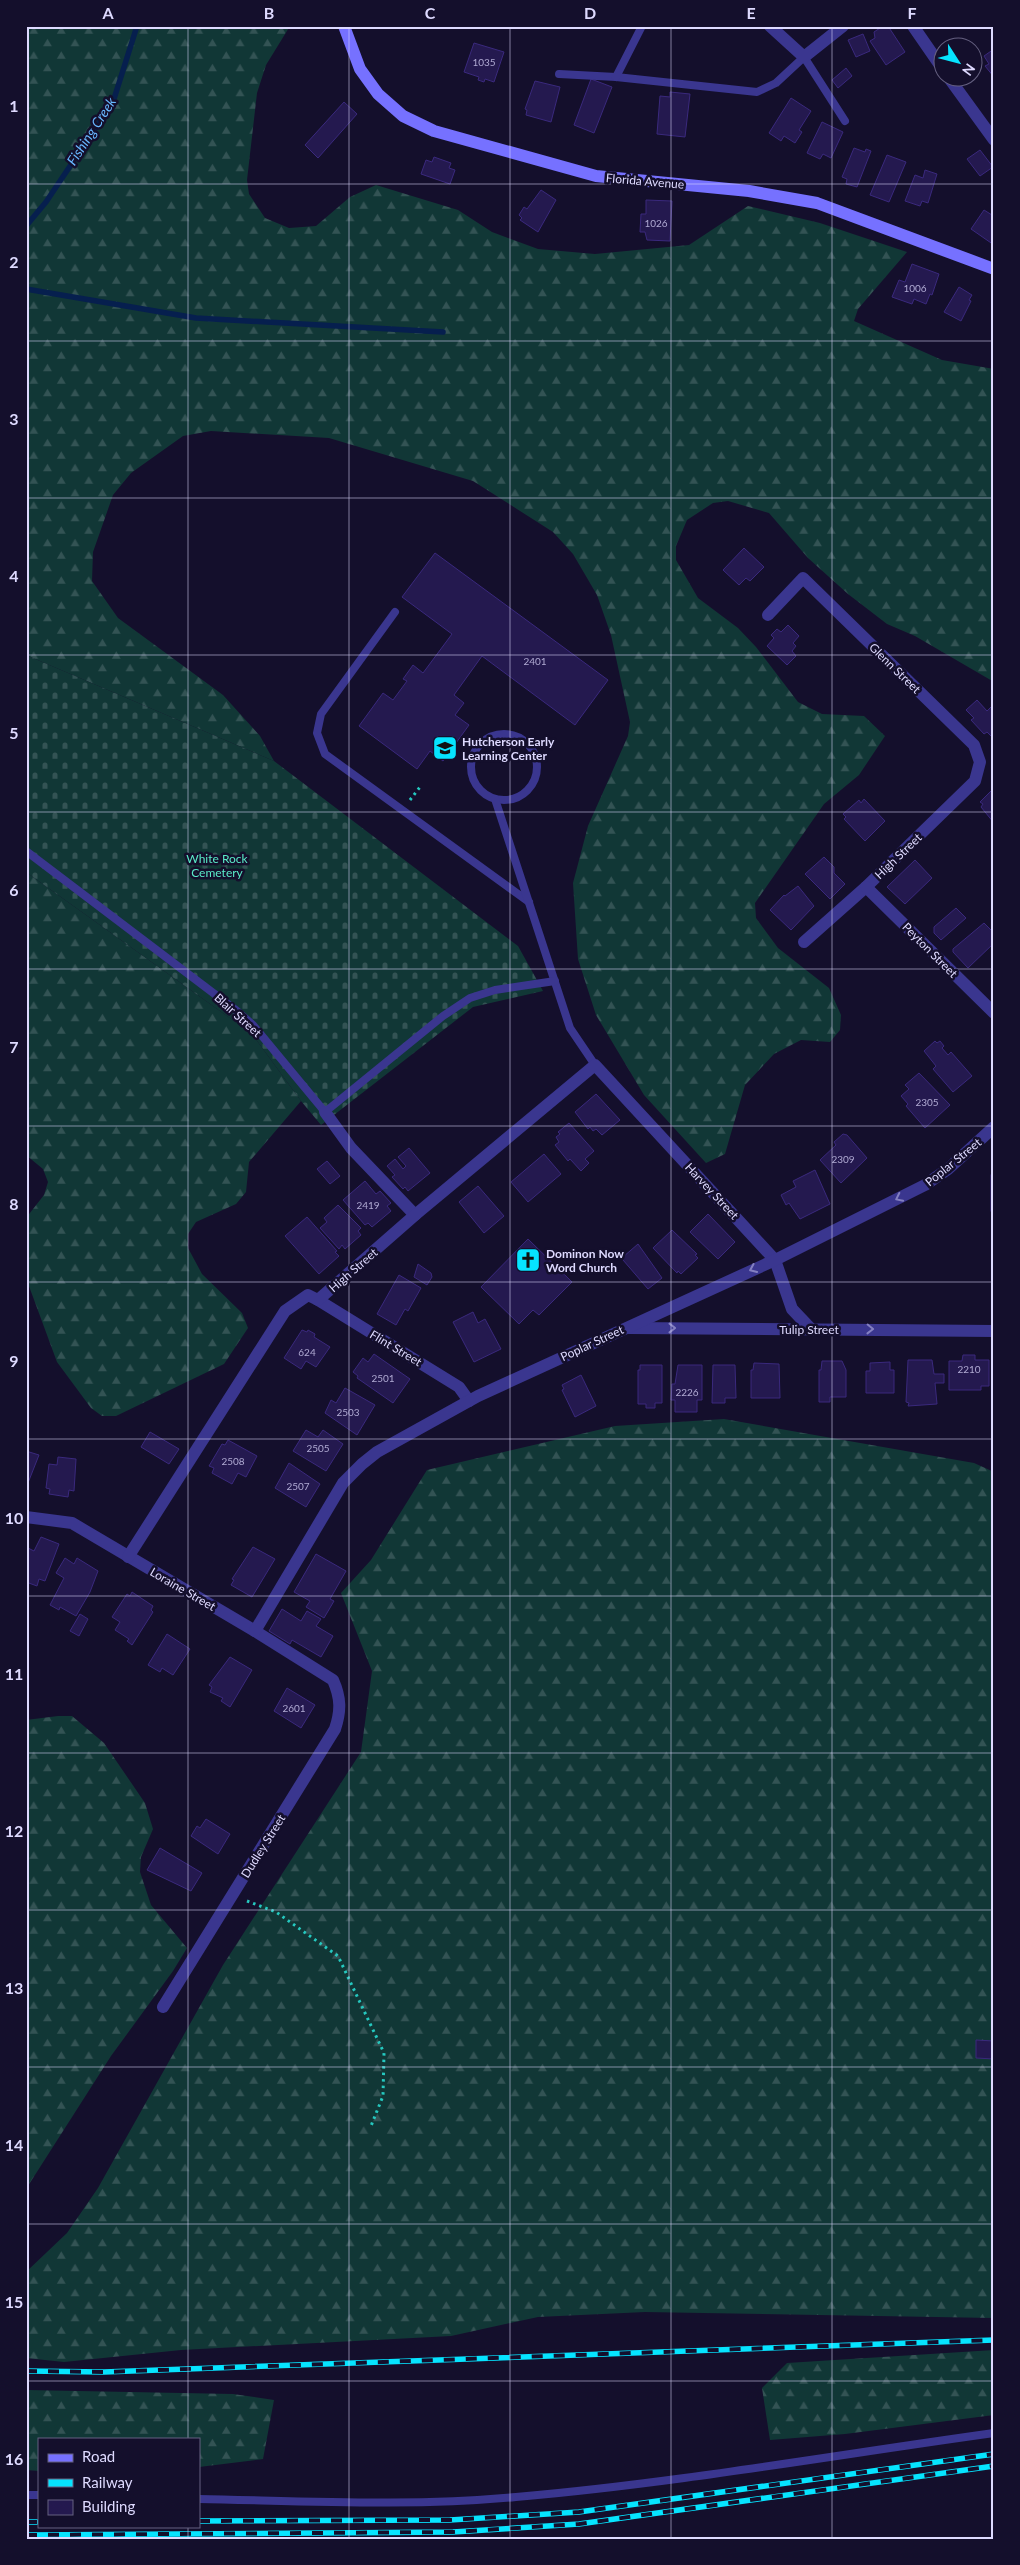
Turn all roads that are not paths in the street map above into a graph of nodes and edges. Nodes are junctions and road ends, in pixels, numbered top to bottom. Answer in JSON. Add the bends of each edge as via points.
{"nodes":[{"id":1,"x":344,"y":26,"type":"edge"},
{"id":2,"x":642,"y":26,"type":"edge"},
{"id":3,"x":770,"y":26,"type":"edge"},
{"id":4,"x":842,"y":26,"type":"edge"},
{"id":5,"x":913,"y":26,"type":"edge"},
{"id":6,"x":932,"y":54,"type":"edge"},
{"id":7,"x":804,"y":57,"type":"junction"},
{"id":8,"x":559,"y":74,"type":"dead end"},
{"id":9,"x":616,"y":77,"type":"junction"},
{"id":10,"x":957,"y":88,"type":"edge"},
{"id":11,"x":845,"y":120,"type":"dead end"},
{"id":12,"x":994,"y":140,"type":"edge"},
{"id":13,"x":994,"y":269,"type":"edge"},
{"id":14,"x":396,"y":612,"type":"dead end"},
{"id":15,"x":768,"y":615,"type":"dead end"},
{"id":16,"x":980,"y":762,"type":"joint"},
{"id":17,"x":495,"y":799,"type":"junction"},
{"id":18,"x":26,"y":851,"type":"edge"},
{"id":19,"x":866,"y":887,"type":"junction"},
{"id":20,"x":529,"y":902,"type":"junction"},
{"id":21,"x":804,"y":942,"type":"dead end"},
{"id":22,"x":555,"y":982,"type":"junction"},
{"id":23,"x":994,"y":1013,"type":"edge"},
{"id":24,"x":595,"y":1065,"type":"junction"},
{"id":25,"x":325,"y":1112,"type":"junction"},
{"id":26,"x":994,"y":1127,"type":"edge"},
{"id":27,"x":415,"y":1215,"type":"junction"},
{"id":28,"x":775,"y":1260,"type":"junction"},
{"id":29,"x":318,"y":1300,"type":"junction"},
{"id":30,"x":624,"y":1328,"type":"junction"},
{"id":31,"x":810,"y":1328,"type":"junction"},
{"id":32,"x":994,"y":1331,"type":"edge"},
{"id":33,"x":468,"y":1401,"type":"junction"},
{"id":34,"x":26,"y":1517,"type":"edge"},
{"id":35,"x":128,"y":1556,"type":"junction"},
{"id":36,"x":255,"y":1631,"type":"junction"},
{"id":37,"x":333,"y":1680,"type":"joint"},
{"id":38,"x":163,"y":2007,"type":"dead end"},
{"id":39,"x":994,"y":2433,"type":"edge"},
{"id":40,"x":200,"y":2499,"type":"edge"}],
"edges":[{"from":1,"to":13,"type":"main road","name":"Florida Avenue","via":[[360,69],[378,94],[403,116],[434,131],[596,176],[749,191],[817,203]]},
{"from":2,"to":9,"type":"lane"},
{"from":3,"to":7,"type":"street"},
{"from":4,"to":7,"type":"street"},
{"from":5,"to":6,"type":"street"},
{"from":7,"to":9,"type":"lane","via":[[776,83],[757,92]]},
{"from":7,"to":11,"type":"lane"},
{"from":8,"to":9,"type":"lane"},
{"from":10,"to":12,"type":"street"},
{"from":14,"to":20,"type":"lane","via":[[320,714],[317,733],[325,754]]},
{"from":15,"to":16,"type":"street","name":"Glenn Street","via":[[803,578],[974,745]]},
{"from":16,"to":19,"type":"street","name":"High Street","via":[[975,781]]},
{"from":17,"to":17,"type":"lane","via":[[520,796],[532,786],[537,776],[536,755],[523,739],[513,735],[502,734],[481,743],[471,764],[477,785],[484,794]]},
{"from":17,"to":20,"type":"lane"},
{"from":18,"to":25,"type":"lane","name":"Blair Street","via":[[237,1011],[253,1025]]},
{"from":19,"to":21,"type":"street","name":"High Street"},
{"from":19,"to":23,"type":"street","name":"Peyton Street"},
{"from":20,"to":22,"type":"lane"},
{"from":22,"to":24,"type":"lane","via":[[570,1028]]},
{"from":22,"to":25,"type":"lane","via":[[495,990],[470,998],[443,1016]]},
{"from":24,"to":27,"type":"street","name":"High Street"},
{"from":24,"to":28,"type":"street","name":"Harvey Street"},
{"from":25,"to":27,"type":"street","name":"Blair Street","via":[[351,1148]]},
{"from":26,"to":28,"type":"street","name":"Poplar Street","one_way":true,"via":[[948,1169],[925,1185]]},
{"from":27,"to":29,"type":"street","name":"High Street"},
{"from":28,"to":30,"type":"street","name":"Poplar Street","one_way":true},
{"from":28,"to":31,"type":"street","name":"Harvey Street","via":[[792,1309]]},
{"from":29,"to":33,"type":"street","name":"Flint Street","via":[[459,1387]]},
{"from":29,"to":35,"type":"street","name":"High Street","via":[[308,1295],[285,1311]]},
{"from":30,"to":31,"type":"street","name":"Tulip Street","one_way":true},
{"from":30,"to":33,"type":"street","name":"Poplar Street"},
{"from":31,"to":32,"type":"street","name":"Tulip Street","one_way":true},
{"from":33,"to":36,"type":"street","name":"Poplar Street","via":[[377,1452],[344,1483]]},
{"from":34,"to":35,"type":"street","name":"Loraine Street","via":[[72,1523]]},
{"from":35,"to":36,"type":"street","name":"Loraine Street"},
{"from":36,"to":37,"type":"street","name":"Loraine Street"},
{"from":37,"to":38,"type":"street","name":"Dudley Street","via":[[341,1711],[336,1730]]},
{"from":39,"to":40,"type":"lane","via":[[766,2467],[515,2498],[380,2503]]}]}
